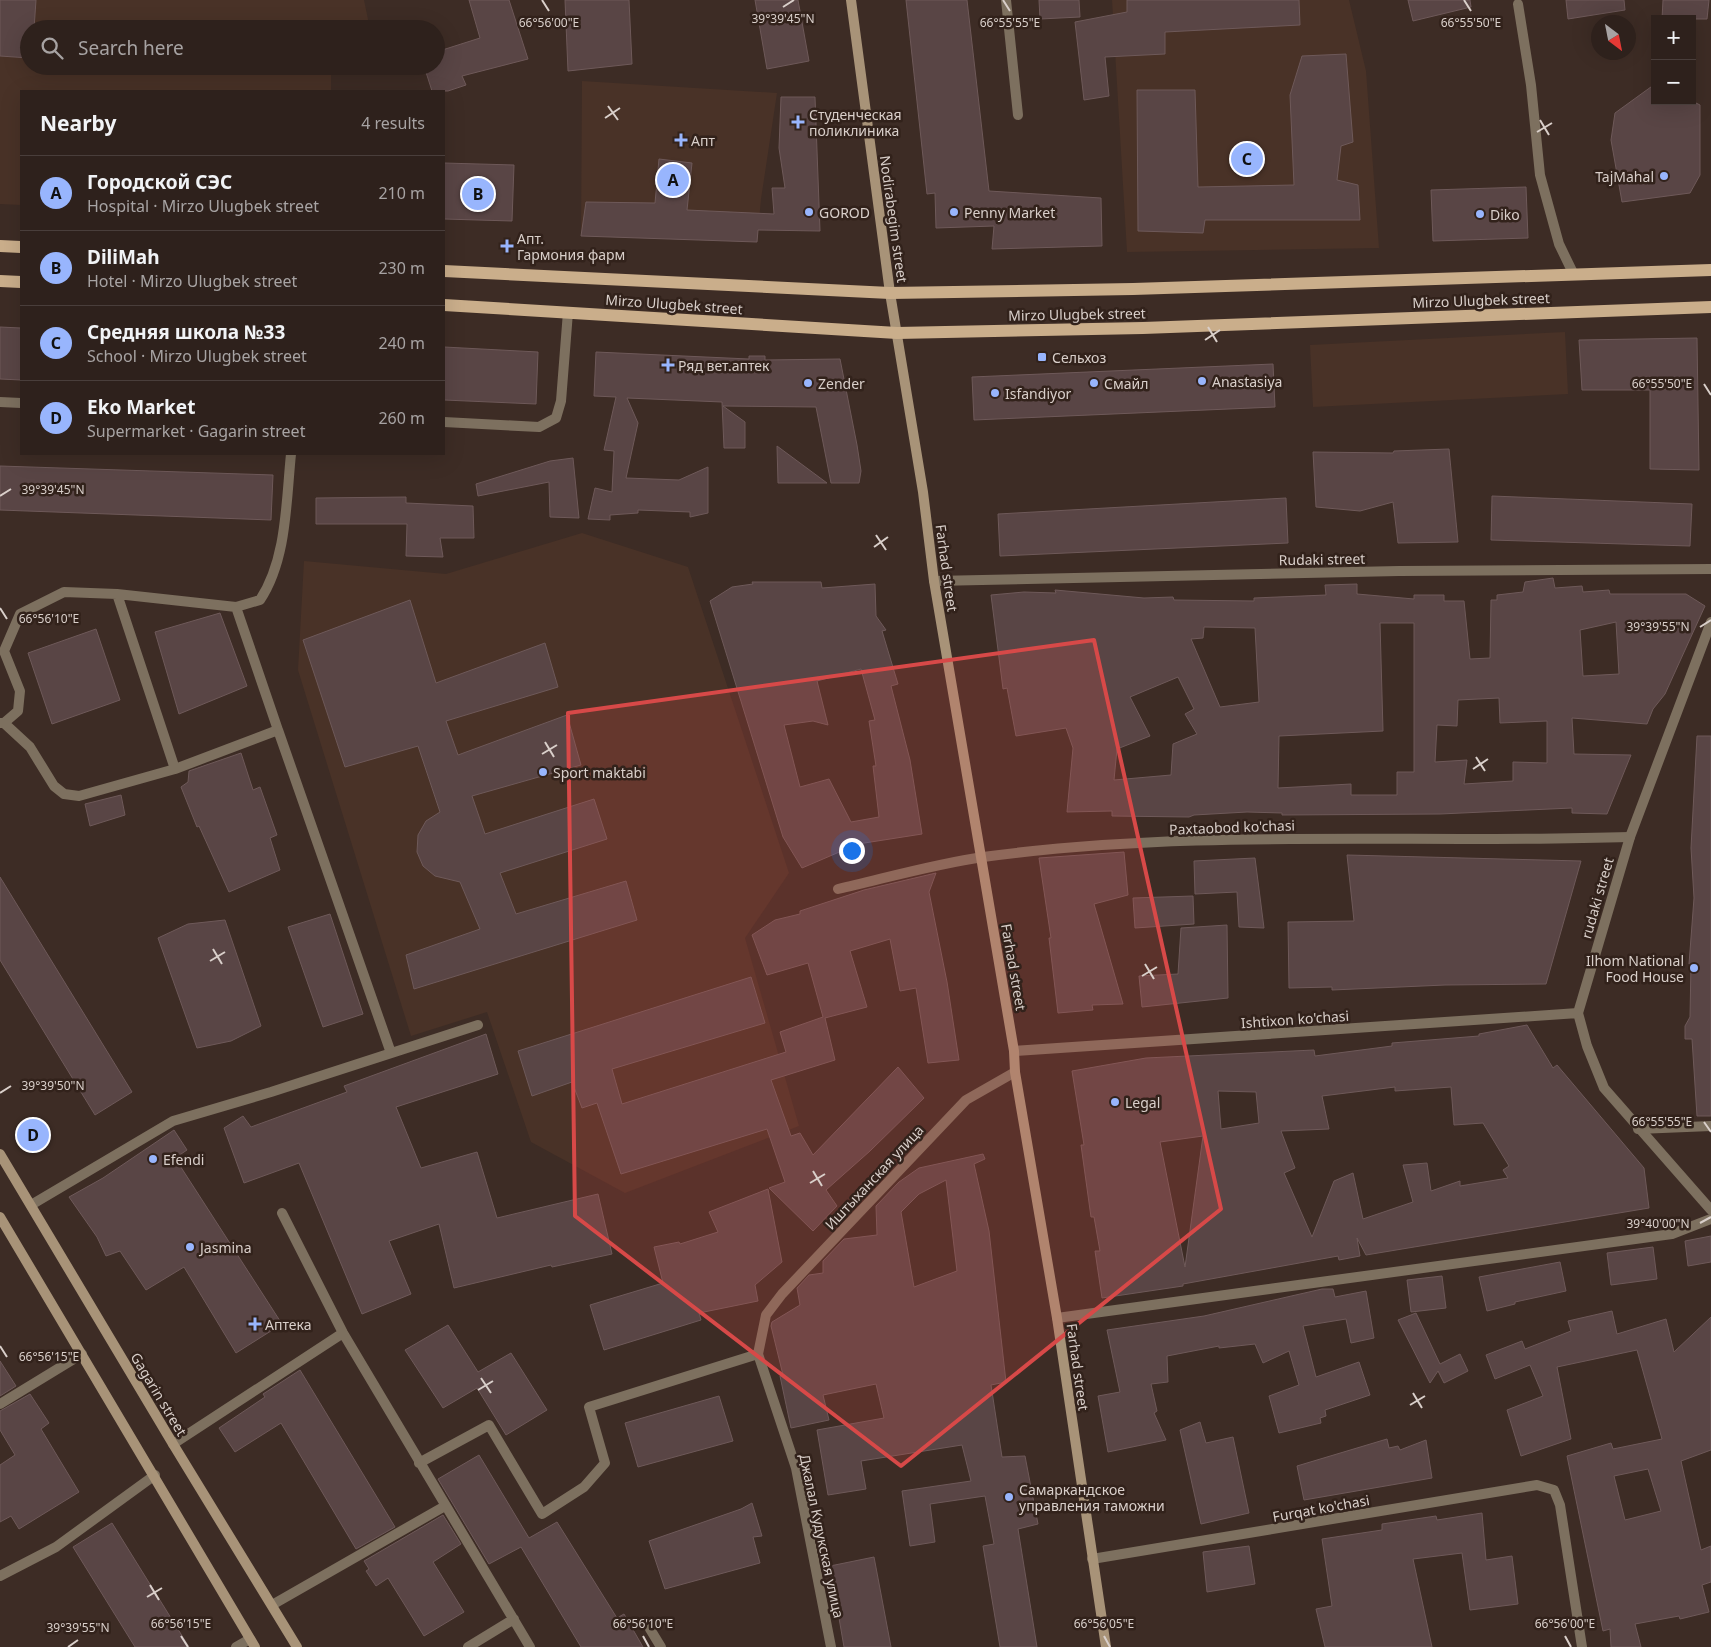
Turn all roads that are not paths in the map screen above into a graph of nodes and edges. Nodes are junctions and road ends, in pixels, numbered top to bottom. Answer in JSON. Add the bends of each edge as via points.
{"nodes":[{"id":1,"x":851,"y":0,"type":"edge"},
{"id":2,"x":1006,"y":0,"type":"edge"},
{"id":3,"x":1518,"y":4,"type":"dead end"},
{"id":4,"x":1018,"y":115,"type":"dead end"},
{"id":5,"x":0,"y":246,"type":"edge"},
{"id":6,"x":20,"y":247,"type":"edge"},
{"id":7,"x":1711,"y":270,"type":"edge"},
{"id":8,"x":445,"y":271,"type":"edge"},
{"id":9,"x":1574,"y":275,"type":"junction"},
{"id":10,"x":0,"y":281,"type":"edge"},
{"id":11,"x":20,"y":282,"type":"edge"},
{"id":12,"x":890,"y":293,"type":"junction"},
{"id":13,"x":445,"y":305,"type":"edge"},
{"id":14,"x":1711,"y":307,"type":"edge"},
{"id":15,"x":568,"y":312,"type":"junction"},
{"id":16,"x":897,"y":333,"type":"junction"},
{"id":17,"x":0,"y":402,"type":"edge"},
{"id":18,"x":20,"y":403,"type":"edge"},
{"id":19,"x":445,"y":422,"type":"edge"},
{"id":20,"x":291,"y":455,"type":"edge"},
{"id":21,"x":1711,"y":569,"type":"edge"},
{"id":22,"x":934,"y":581,"type":"junction"},
{"id":23,"x":117,"y":594,"type":"junction"},
{"id":24,"x":236,"y":607,"type":"junction"},
{"id":25,"x":1711,"y":622,"type":"edge"},
{"id":26,"x":2,"y":723,"type":"edge"},
{"id":27,"x":278,"y":730,"type":"junction"},
{"id":28,"x":174,"y":769,"type":"junction"},
{"id":29,"x":1630,"y":837,"type":"junction"},
{"id":30,"x":981,"y":858,"type":"junction"},
{"id":31,"x":838,"y":889,"type":"dead end"},
{"id":32,"x":1578,"y":1013,"type":"junction"},
{"id":33,"x":478,"y":1025,"type":"dead end"},
{"id":34,"x":1014,"y":1051,"type":"junction"},
{"id":35,"x":391,"y":1053,"type":"junction"},
{"id":36,"x":1015,"y":1072,"type":"junction"},
{"id":37,"x":1711,"y":1126,"type":"edge"},
{"id":38,"x":1638,"y":1129,"type":"junction"},
{"id":39,"x":0,"y":1154,"type":"edge"},
{"id":40,"x":31,"y":1205,"type":"junction"},
{"id":41,"x":1711,"y":1210,"type":"edge"},
{"id":42,"x":282,"y":1213,"type":"dead end"},
{"id":43,"x":0,"y":1217,"type":"edge"},
{"id":44,"x":1711,"y":1219,"type":"edge"},
{"id":45,"x":1057,"y":1318,"type":"junction"},
{"id":46,"x":343,"y":1333,"type":"junction"},
{"id":47,"x":82,"y":1354,"type":"junction"},
{"id":48,"x":758,"y":1354,"type":"junction"},
{"id":49,"x":0,"y":1404,"type":"edge"},
{"id":50,"x":173,"y":1444,"type":"junction"},
{"id":51,"x":419,"y":1463,"type":"junction"},
{"id":52,"x":155,"y":1474,"type":"junction"},
{"id":53,"x":445,"y":1506,"type":"junction"},
{"id":54,"x":1092,"y":1559,"type":"junction"},
{"id":55,"x":0,"y":1576,"type":"edge"},
{"id":56,"x":272,"y":1605,"type":"junction"},
{"id":57,"x":514,"y":1619,"type":"junction"},
{"id":58,"x":650,"y":1629,"type":"dead end"},
{"id":59,"x":253,"y":1643,"type":"edge"},
{"id":60,"x":236,"y":1647,"type":"edge"},
{"id":61,"x":297,"y":1647,"type":"edge"},
{"id":62,"x":468,"y":1647,"type":"edge"},
{"id":63,"x":530,"y":1647,"type":"edge"},
{"id":64,"x":661,"y":1647,"type":"edge"},
{"id":65,"x":831,"y":1647,"type":"edge"},
{"id":66,"x":1106,"y":1647,"type":"edge"},
{"id":67,"x":1582,"y":1647,"type":"edge"}],
"edges":[{"from":1,"to":12,"type":"street","name":"Nodirabegim street"},
{"from":2,"to":4,"type":"street"},
{"from":3,"to":9,"type":"street","via":[[1531,85],[1540,175],[1560,244]]},
{"from":5,"to":6,"type":"main road"},
{"from":7,"to":9,"type":"main road","name":"Mirzo Ulugbek street"},
{"from":8,"to":12,"type":"main road","name":"Mirzo Ulugbek street"},
{"from":9,"to":12,"type":"main road","name":"Mirzo Ulugbek street"},
{"from":10,"to":11,"type":"main road"},
{"from":12,"to":16,"type":"street","name":"Farhad street"},
{"from":13,"to":15,"type":"main road","name":"Mirzo Ulugbek street"},
{"from":14,"to":16,"type":"main road","name":"Mirzo Ulugbek street","via":[[1142,328]]},
{"from":15,"to":16,"type":"main road","name":"Mirzo Ulugbek street"},
{"from":15,"to":19,"type":"street","via":[[561,401],[556,418],[539,427]]},
{"from":16,"to":22,"type":"street","name":"Farhad street"},
{"from":17,"to":18,"type":"street"},
{"from":20,"to":24,"type":"street","via":[[277,564],[270,584],[260,600]]},
{"from":21,"to":22,"type":"street","name":"Rudaki street","via":[[1399,571]]},
{"from":22,"to":30,"type":"street","name":"Farhad street"},
{"from":23,"to":24,"type":"street"},
{"from":23,"to":26,"type":"street","via":[[64,592],[20,614],[4,651],[20,691],[18,711]]},
{"from":23,"to":28,"type":"street"},
{"from":24,"to":27,"type":"street"},
{"from":25,"to":29,"type":"street","name":"rudaki street"},
{"from":26,"to":28,"type":"street","via":[[30,747],[54,786],[64,794],[79,796]]},
{"from":27,"to":28,"type":"street"},
{"from":27,"to":35,"type":"street"},
{"from":29,"to":30,"type":"street","name":"Paxtaobod ko'chasi","via":[[1316,838],[1095,846]]},
{"from":29,"to":32,"type":"street","name":"rudaki street"},
{"from":30,"to":31,"type":"street","name":"Paxtaobod ko'chasi"},
{"from":30,"to":34,"type":"street","name":"Farhad street"},
{"from":32,"to":34,"type":"street","name":"Ishtixon ko'chasi"},
{"from":32,"to":38,"type":"street","via":[[1604,1088]]},
{"from":33,"to":35,"type":"street"},
{"from":34,"to":36,"type":"street","name":"Farhad street"},
{"from":35,"to":40,"type":"street","via":[[173,1121]]},
{"from":36,"to":45,"type":"street","name":"Farhad street"},
{"from":36,"to":48,"type":"street","name":"Иштыханская улица","via":[[966,1100],[782,1294],[766,1315]]},
{"from":37,"to":38,"type":"street"},
{"from":38,"to":41,"type":"street"},
{"from":39,"to":40,"type":"street","name":"Gagarin street"},
{"from":40,"to":50,"type":"street","name":"Gagarin street"},
{"from":42,"to":46,"type":"street"},
{"from":43,"to":47,"type":"street"},
{"from":44,"to":45,"type":"street","via":[[1672,1234]]},
{"from":45,"to":54,"type":"street","name":"Farhad street"},
{"from":46,"to":50,"type":"street"},
{"from":46,"to":51,"type":"street"},
{"from":47,"to":49,"type":"street"},
{"from":47,"to":52,"type":"street"},
{"from":48,"to":51,"type":"street","via":[[589,1407],[605,1463],[584,1487],[542,1514],[489,1425]]},
{"from":48,"to":65,"type":"street","name":"Джалал Кудукская улица","via":[[796,1468]]},
{"from":50,"to":56,"type":"street","name":"Gagarin street"},
{"from":51,"to":53,"type":"street"},
{"from":52,"to":55,"type":"street","via":[[56,1547]]},
{"from":52,"to":59,"type":"street"},
{"from":53,"to":56,"type":"street"},
{"from":53,"to":57,"type":"street"},
{"from":54,"to":66,"type":"street","name":"Farhad street"},
{"from":54,"to":67,"type":"street","name":"Furqat ko'chasi","via":[[1536,1485],[1554,1490],[1560,1505]]},
{"from":56,"to":61,"type":"street","name":"Gagarin street"},
{"from":57,"to":62,"type":"street"},
{"from":57,"to":63,"type":"street"},
{"from":58,"to":64,"type":"street"},
{"from":59,"to":60,"type":"street"}]}
